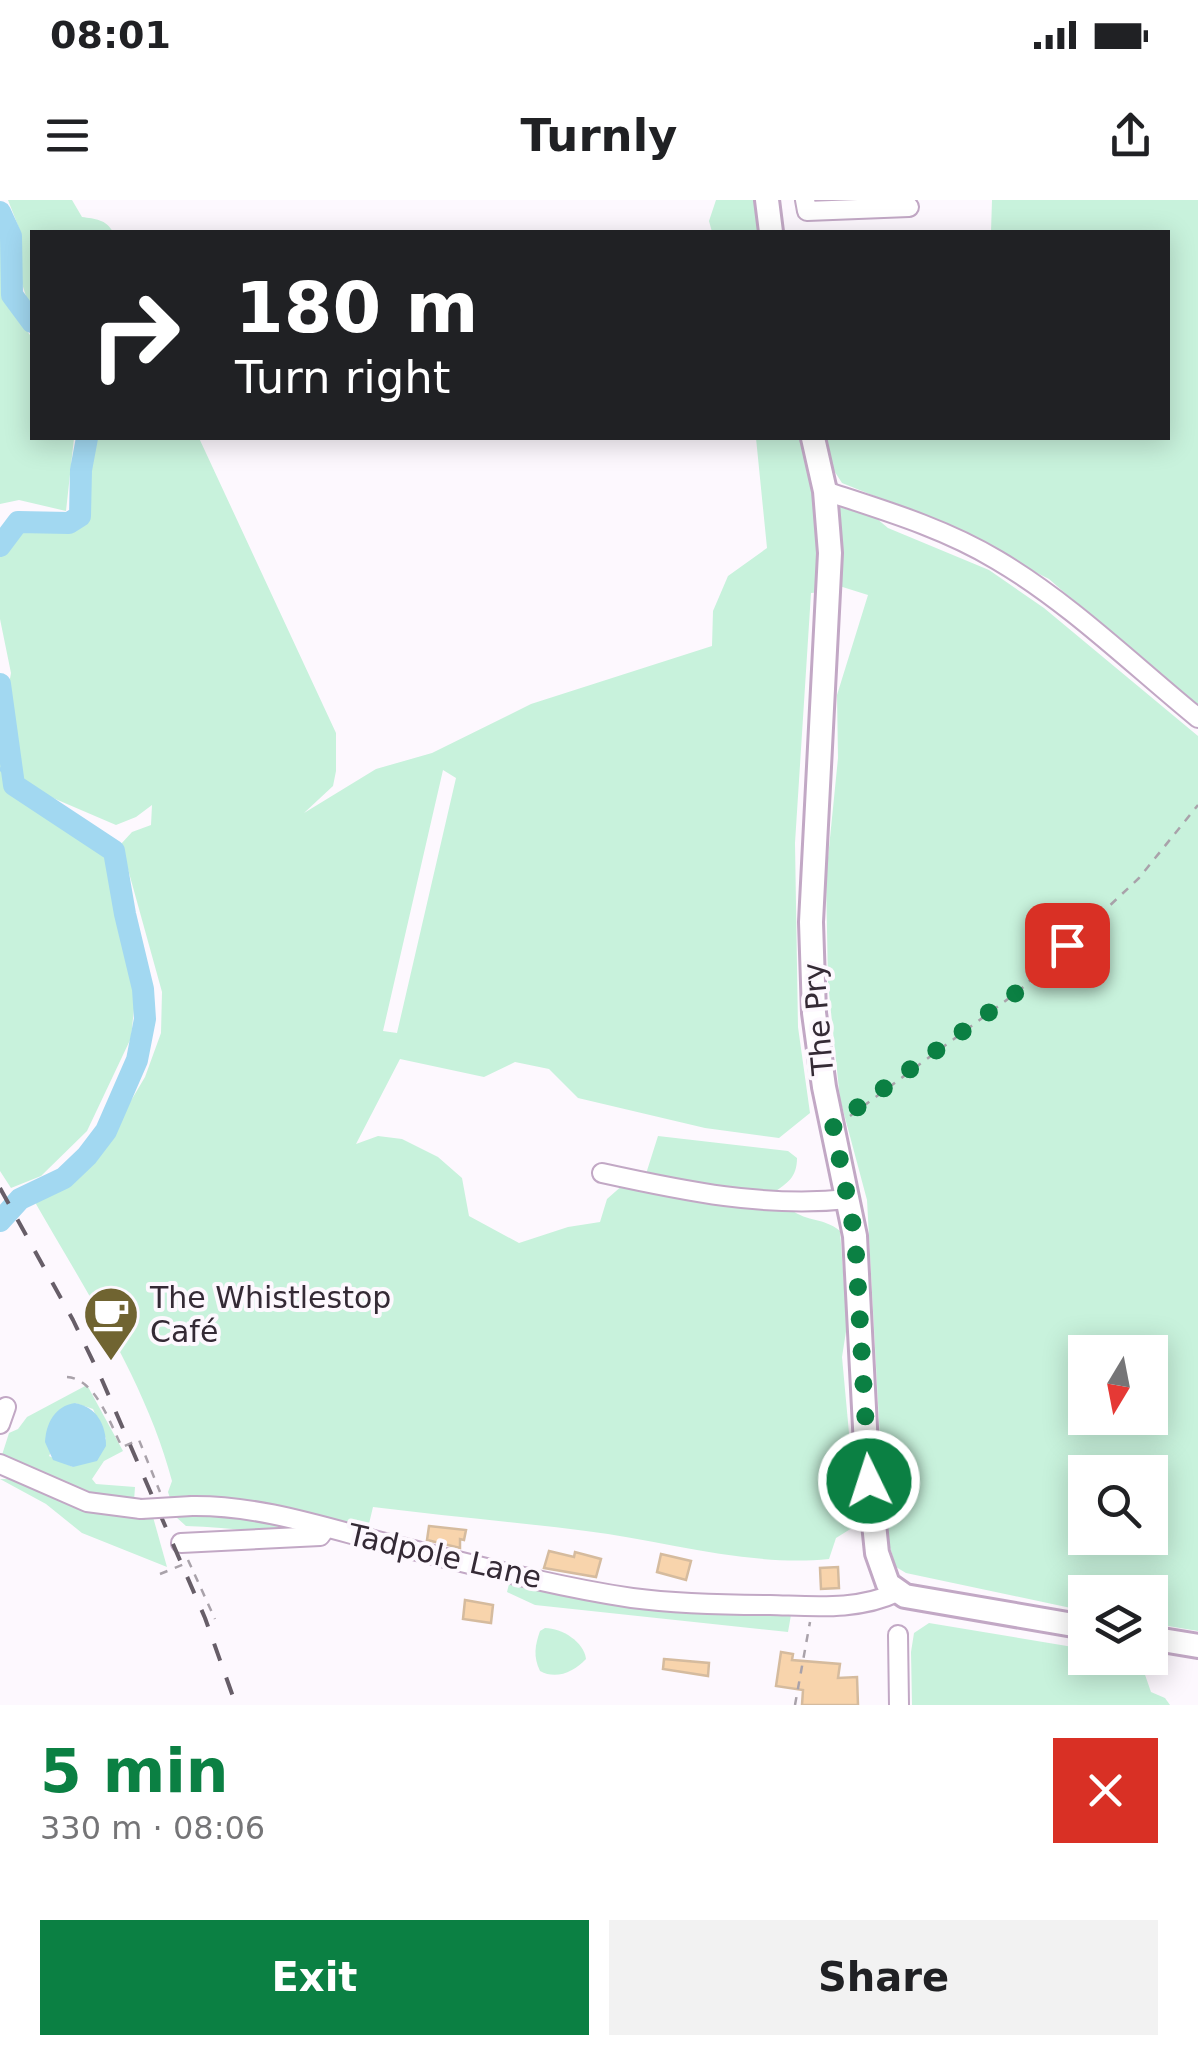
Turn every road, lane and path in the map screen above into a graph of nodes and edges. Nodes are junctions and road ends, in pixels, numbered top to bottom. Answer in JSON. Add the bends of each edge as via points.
{"nodes":[{"id":1,"x":767,"y":200,"type":"edge"},
{"id":2,"x":804,"y":200,"type":"edge"},
{"id":3,"x":909,"y":207,"type":"dead end"},
{"id":4,"x":771,"y":230,"type":"edge"},
{"id":5,"x":812,"y":440,"type":"edge"},
{"id":6,"x":824,"y":491,"type":"junction"},
{"id":7,"x":1198,"y":718,"type":"edge"},
{"id":8,"x":1198,"y":805,"type":"edge"},
{"id":9,"x":833,"y":1125,"type":"junction"},
{"id":10,"x":602,"y":1173,"type":"dead end"},
{"id":11,"x":849,"y":1199,"type":"junction"},
{"id":12,"x":67,"y":1377,"type":"dead end"},
{"id":13,"x":0,"y":1464,"type":"edge"},
{"id":14,"x":165,"y":1504,"type":"dead end"},
{"id":15,"x":326,"y":1528,"type":"junction"},
{"id":16,"x":180,"y":1542,"type":"joint"},
{"id":17,"x":189,"y":1562,"type":"junction"},
{"id":18,"x":160,"y":1574,"type":"dead end"},
{"id":19,"x":898,"y":1592,"type":"junction"},
{"id":20,"x":814,"y":1606,"type":"junction"},
{"id":21,"x":215,"y":1619,"type":"dead end"},
{"id":22,"x":1068,"y":1624,"type":"edge"},
{"id":23,"x":898,"y":1634,"type":"dead end"},
{"id":24,"x":1168,"y":1641,"type":"edge"},
{"id":25,"x":1198,"y":1646,"type":"edge"},
{"id":26,"x":795,"y":1705,"type":"edge"},
{"id":27,"x":899,"y":1705,"type":"edge"}],
"edges":[{"from":1,"to":4,"type":"main road"},
{"from":2,"to":3,"type":"street","via":[[807,211]]},
{"from":5,"to":6,"type":"main road","name":"The Pry"},
{"from":6,"to":7,"type":"street","via":[[998,560]]},
{"from":6,"to":9,"type":"main road","name":"The Pry","via":[[830,553],[811,954],[817,1049]]},
{"from":8,"to":9,"type":"path","via":[[1139,878],[1020,990]]},
{"from":9,"to":11,"type":"main road","name":"The Pry"},
{"from":10,"to":11,"type":"street","via":[[711,1196]]},
{"from":11,"to":19,"type":"main road","name":"The Pry","via":[[872,1516],[882,1575]]},
{"from":12,"to":14,"type":"path","via":[[90,1388],[122,1447],[139,1440]]},
{"from":13,"to":15,"type":"street","name":"Tadpole Lane","bridge":true,"via":[[105,1506],[247,1509]]},
{"from":15,"to":16,"type":"street","via":[[320,1536]]},
{"from":15,"to":20,"type":"street","name":"Tadpole Lane","via":[[633,1598]]},
{"from":16,"to":17,"type":"path"},
{"from":17,"to":18,"type":"path"},
{"from":17,"to":21,"type":"path"},
{"from":19,"to":20,"type":"street","name":"Tadpole Lane","via":[[870,1602]]},
{"from":19,"to":22,"type":"main road"},
{"from":20,"to":26,"type":"path"},
{"from":23,"to":27,"type":"street"},
{"from":24,"to":25,"type":"main road"}]}
